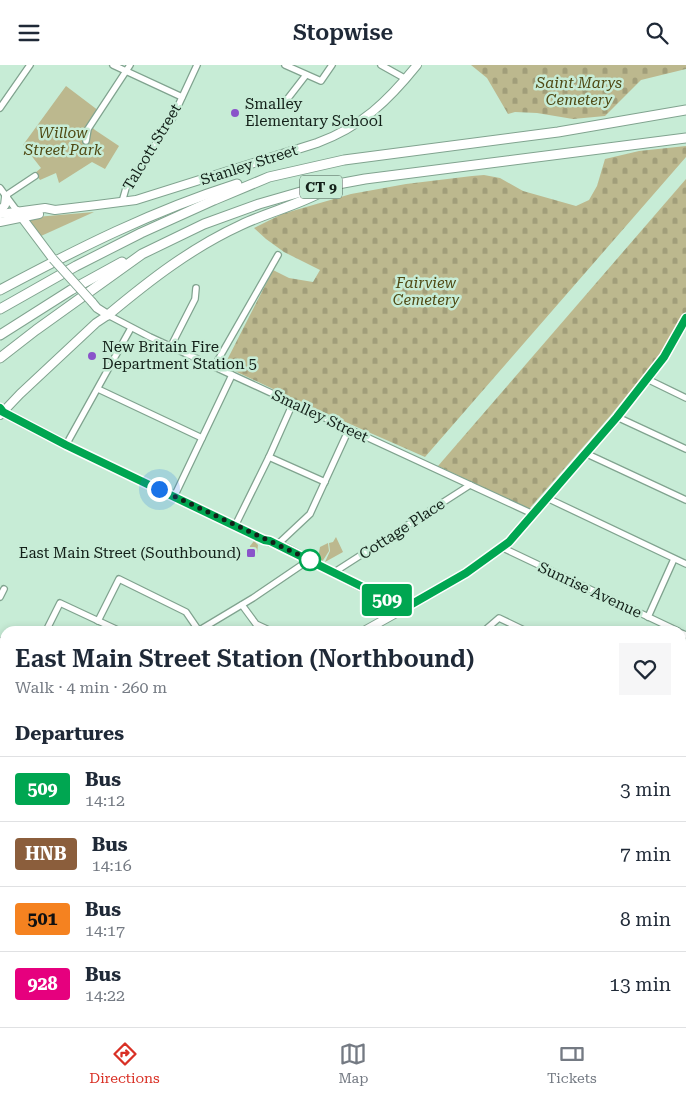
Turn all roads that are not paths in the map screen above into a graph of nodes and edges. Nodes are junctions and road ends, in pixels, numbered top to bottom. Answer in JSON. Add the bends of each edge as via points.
{"nodes":[{"id":1,"x":30,"y":65,"type":"edge"},
{"id":2,"x":113,"y":65,"type":"edge"},
{"id":3,"x":130,"y":65,"type":"edge"},
{"id":4,"x":197,"y":65,"type":"edge"},
{"id":5,"x":285,"y":65,"type":"edge"},
{"id":6,"x":332,"y":65,"type":"edge"},
{"id":7,"x":381,"y":65,"type":"edge"},
{"id":8,"x":418,"y":65,"type":"edge"},
{"id":9,"x":126,"y":71,"type":"junction"},
{"id":10,"x":306,"y":75,"type":"junction"},
{"id":11,"x":406,"y":79,"type":"junction"},
{"id":12,"x":182,"y":97,"type":"junction"},
{"id":13,"x":282,"y":106,"type":"dead end"},
{"id":14,"x":0,"y":108,"type":"edge"},
{"id":15,"x":686,"y":109,"type":"edge"},
{"id":16,"x":686,"y":138,"type":"edge"},
{"id":17,"x":86,"y":141,"type":"dead end"},
{"id":18,"x":35,"y":176,"type":"dead end"},
{"id":19,"x":269,"y":177,"type":"junction"},
{"id":20,"x":333,"y":185,"type":"junction"},
{"id":21,"x":0,"y":188,"type":"edge"},
{"id":22,"x":6,"y":196,"type":"junction"},
{"id":23,"x":122,"y":202,"type":"junction"},
{"id":24,"x":0,"y":213,"type":"edge"},
{"id":25,"x":19,"y":214,"type":"junction"},
{"id":26,"x":0,"y":222,"type":"edge"},
{"id":27,"x":142,"y":254,"type":"junction"},
{"id":28,"x":278,"y":255,"type":"dead end"},
{"id":29,"x":14,"y":283,"type":"junction"},
{"id":30,"x":0,"y":287,"type":"edge"},
{"id":31,"x":196,"y":288,"type":"dead end"},
{"id":32,"x":0,"y":291,"type":"edge"},
{"id":33,"x":0,"y":309,"type":"edge"},
{"id":34,"x":105,"y":312,"type":"junction"},
{"id":35,"x":686,"y":320,"type":"edge"},
{"id":36,"x":131,"y":328,"type":"junction"},
{"id":37,"x":0,"y":335,"type":"edge"},
{"id":38,"x":170,"y":346,"type":"junction"},
{"id":39,"x":0,"y":358,"type":"edge"},
{"id":40,"x":214,"y":367,"type":"junction"},
{"id":41,"x":232,"y":375,"type":"junction"},
{"id":42,"x":647,"y":379,"type":"junction"},
{"id":43,"x":98,"y":389,"type":"junction"},
{"id":44,"x":686,"y":398,"type":"edge"},
{"id":45,"x":293,"y":403,"type":"junction"},
{"id":46,"x":1,"y":412,"type":"edge"},
{"id":47,"x":617,"y":417,"type":"junction"},
{"id":48,"x":349,"y":429,"type":"junction"},
{"id":49,"x":202,"y":438,"type":"junction"},
{"id":50,"x":66,"y":445,"type":"junction"},
{"id":51,"x":686,"y":449,"type":"edge"},
{"id":52,"x":585,"y":453,"type":"junction"},
{"id":53,"x":269,"y":457,"type":"junction"},
{"id":54,"x":325,"y":482,"type":"junction"},
{"id":55,"x":470,"y":485,"type":"junction"},
{"id":56,"x":174,"y":497,"type":"junction"},
{"id":57,"x":546,"y":499,"type":"junction"},
{"id":58,"x":686,"y":501,"type":"edge"},
{"id":59,"x":533,"y":514,"type":"junction"},
{"id":60,"x":235,"y":526,"type":"junction"},
{"id":61,"x":264,"y":540,"type":"junction"},
{"id":62,"x":278,"y":544,"type":"junction"},
{"id":63,"x":503,"y":548,"type":"junction"},
{"id":64,"x":674,"y":559,"type":"junction"},
{"id":65,"x":309,"y":563,"type":"junction"},
{"id":66,"x":686,"y":565,"type":"edge"},
{"id":67,"x":333,"y":573,"type":"junction"},
{"id":68,"x":4,"y":589,"type":"dead end"},
{"id":69,"x":0,"y":597,"type":"edge"},
{"id":70,"x":242,"y":605,"type":"junction"},
{"id":71,"x":398,"y":612,"type":"junction"},
{"id":72,"x":648,"y":617,"type":"junction"},
{"id":73,"x":98,"y":621,"type":"junction"},
{"id":74,"x":48,"y":626,"type":"edge"},
{"id":75,"x":109,"y":626,"type":"edge"},
{"id":76,"x":196,"y":626,"type":"edge"},
{"id":77,"x":207,"y":626,"type":"edge"},
{"id":78,"x":258,"y":626,"type":"edge"},
{"id":79,"x":373,"y":626,"type":"edge"},
{"id":80,"x":490,"y":626,"type":"edge"},
{"id":81,"x":514,"y":626,"type":"edge"},
{"id":82,"x":667,"y":626,"type":"edge"}],
"edges":[{"from":1,"to":14,"type":"street"},
{"from":2,"to":9,"type":"street"},
{"from":3,"to":9,"type":"street"},
{"from":4,"to":12,"type":"street","name":"Talcott Street"},
{"from":5,"to":10,"type":"street"},
{"from":6,"to":10,"type":"street","via":[[321,81]]},
{"from":7,"to":11,"type":"street"},
{"from":8,"to":11,"type":"main road","name":"Stanley Street"},
{"from":9,"to":12,"type":"street"},
{"from":9,"to":17,"type":"street","via":[[88,129]]},
{"from":10,"to":13,"type":"street"},
{"from":11,"to":23,"type":"main road","name":"Stanley Street","via":[[366,117],[332,137],[170,190]]},
{"from":12,"to":23,"type":"street","name":"Talcott Street","via":[[172,119],[126,188]]},
{"from":15,"to":19,"type":"highway","number":"CT 9","via":[[558,132],[350,159]]},
{"from":16,"to":20,"type":"highway","number":"CT 9"},
{"from":18,"to":22,"type":"street"},
{"from":19,"to":29,"type":"highway","via":[[226,188],[147,217]]},
{"from":19,"to":33,"type":"highway","number":"CT 9","via":[[141,233]]},
{"from":20,"to":27,"type":"highway","number":"CT 9","via":[[242,209]]},
{"from":20,"to":34,"type":"highway","via":[[205,243]]},
{"from":21,"to":22,"type":"street"},
{"from":22,"to":24,"type":"main road"},
{"from":22,"to":25,"type":"street"},
{"from":23,"to":25,"type":"main road","name":"Stanley Street"},
{"from":24,"to":25,"type":"main road"},
{"from":25,"to":26,"type":"main road"},
{"from":25,"to":34,"type":"main road","bridge":true,"via":[[46,251]]},
{"from":27,"to":37,"type":"highway","via":[[91,278]]},
{"from":27,"to":39,"type":"highway","number":"CT 9"},
{"from":28,"to":40,"type":"street"},
{"from":29,"to":30,"type":"highway"},
{"from":29,"to":32,"type":"highway"},
{"from":31,"to":38,"type":"street","via":[[195,299]]},
{"from":34,"to":36,"type":"street","name":"Smalley Street"},
{"from":34,"to":46,"type":"main road"},
{"from":35,"to":42,"type":"street"},
{"from":36,"to":38,"type":"street","name":"Smalley Street"},
{"from":36,"to":43,"type":"street"},
{"from":38,"to":40,"type":"street","name":"Smalley Street"},
{"from":40,"to":41,"type":"street","name":"Smalley Street"},
{"from":41,"to":45,"type":"street","name":"Smalley Street"},
{"from":41,"to":49,"type":"street"},
{"from":42,"to":44,"type":"street"},
{"from":42,"to":47,"type":"street"},
{"from":43,"to":49,"type":"street"},
{"from":43,"to":50,"type":"street"},
{"from":45,"to":48,"type":"street","name":"Smalley Street"},
{"from":45,"to":53,"type":"street"},
{"from":46,"to":50,"type":"main road"},
{"from":47,"to":51,"type":"street"},
{"from":47,"to":52,"type":"street"},
{"from":48,"to":54,"type":"street"},
{"from":48,"to":55,"type":"street","name":"Smalley Street"},
{"from":49,"to":56,"type":"street"},
{"from":50,"to":56,"type":"main road"},
{"from":52,"to":57,"type":"street"},
{"from":52,"to":58,"type":"street"},
{"from":53,"to":54,"type":"street"},
{"from":53,"to":60,"type":"street"},
{"from":54,"to":62,"type":"street","via":[[310,514]]},
{"from":55,"to":59,"type":"street","name":"Smalley Street"},
{"from":55,"to":67,"type":"street","name":"Cottage Place"},
{"from":56,"to":60,"type":"main road"},
{"from":57,"to":59,"type":"street"},
{"from":57,"to":64,"type":"street"},
{"from":59,"to":63,"type":"street"},
{"from":60,"to":61,"type":"main road"},
{"from":61,"to":62,"type":"main road"},
{"from":61,"to":65,"type":"main road"},
{"from":62,"to":65,"type":"main road","via":[[309,560]]},
{"from":63,"to":71,"type":"street"},
{"from":63,"to":72,"type":"street","name":"Sunrise Avenue"},
{"from":64,"to":66,"type":"street"},
{"from":64,"to":72,"type":"street"},
{"from":65,"to":67,"type":"main road"},
{"from":65,"to":70,"type":"street"},
{"from":67,"to":71,"type":"main road","via":[[388,600]]},
{"from":68,"to":69,"type":"street"},
{"from":70,"to":77,"type":"street"},
{"from":70,"to":78,"type":"street"},
{"from":71,"to":79,"type":"main road"},
{"from":72,"to":82,"type":"street","name":"Sunrise Avenue"},
{"from":73,"to":74,"type":"street","via":[[60,603]]},
{"from":73,"to":75,"type":"street"},
{"from":73,"to":76,"type":"street","via":[[119,579],[186,612]]},
{"from":80,"to":81,"type":"street","via":[[499,618]]}]}
